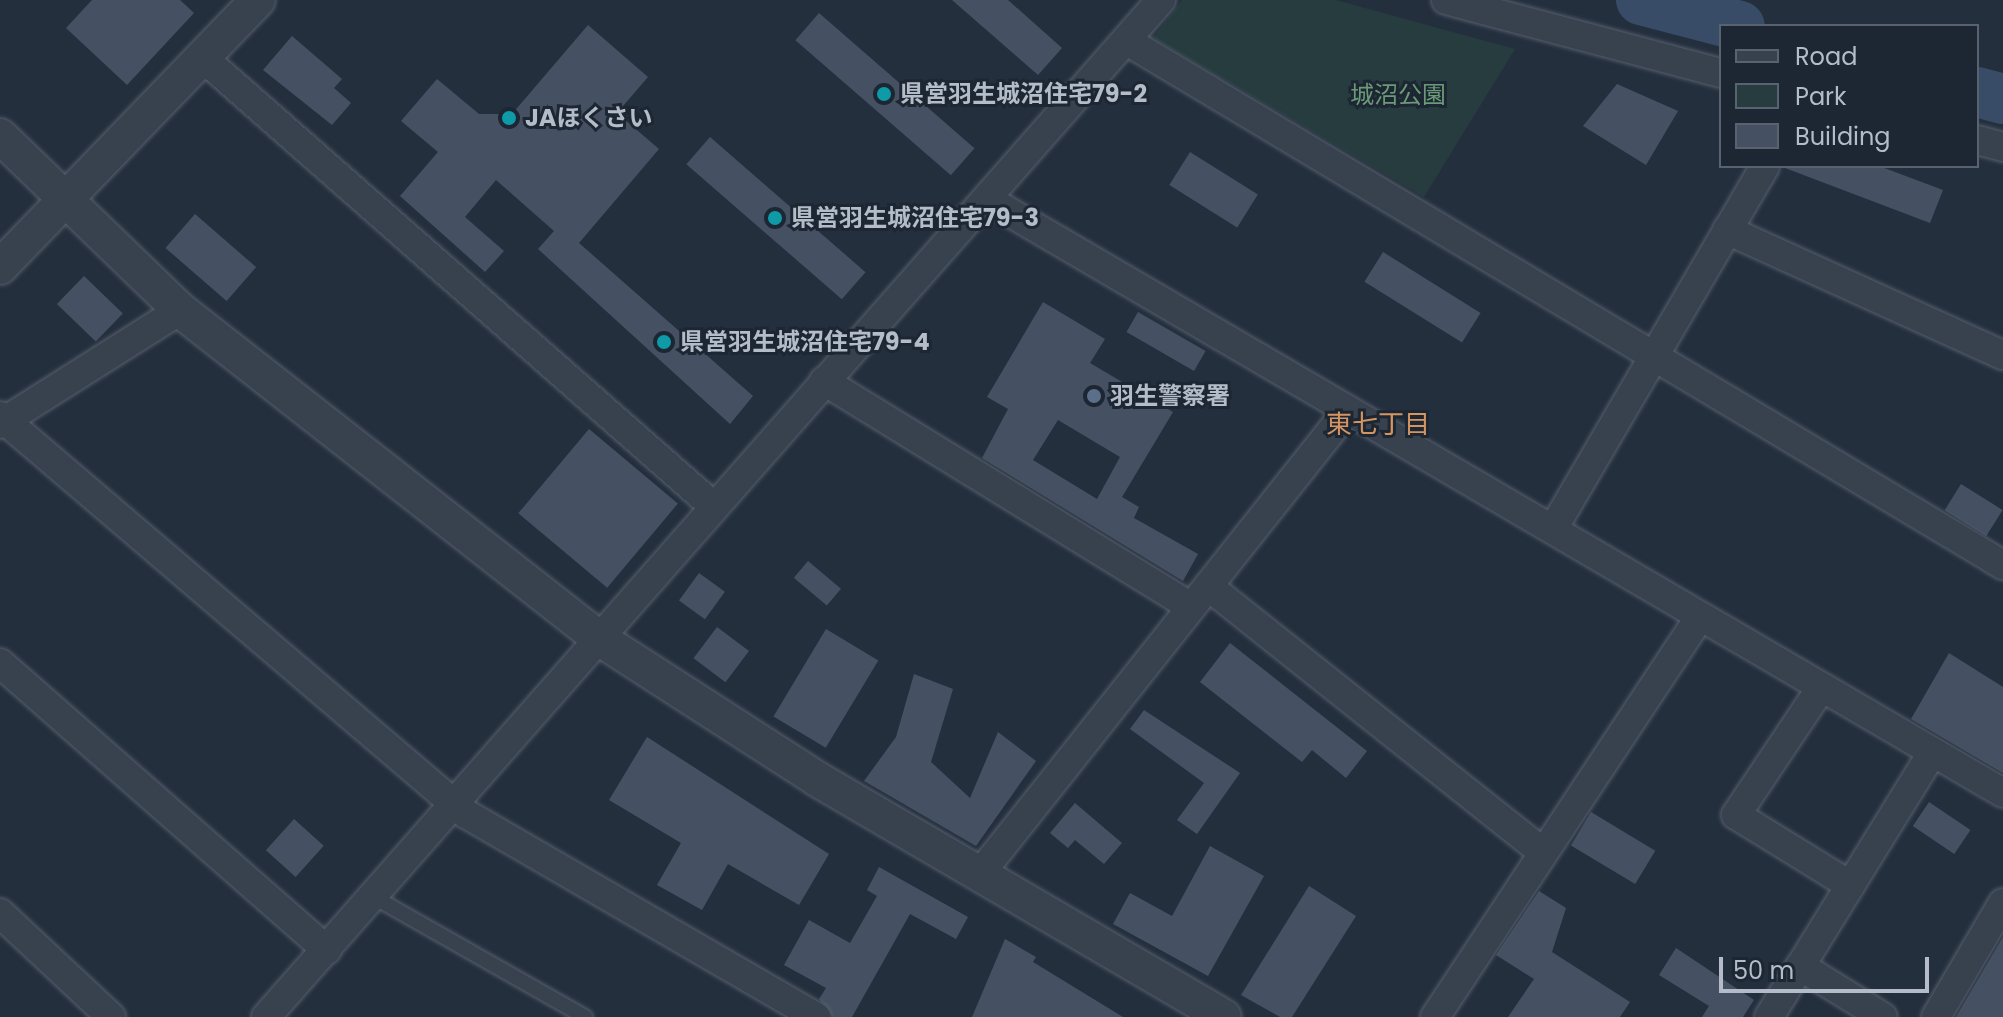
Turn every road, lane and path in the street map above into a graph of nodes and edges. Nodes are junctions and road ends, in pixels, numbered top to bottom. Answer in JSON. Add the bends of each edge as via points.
{"nodes":[{"id":1,"x":258,"y":0,"type":"edge"},
{"id":2,"x":1161,"y":0,"type":"edge"},
{"id":3,"x":1446,"y":0,"type":"edge"},
{"id":4,"x":1127,"y":41,"type":"junction"},
{"id":5,"x":202,"y":57,"type":"junction"},
{"id":6,"x":1719,"y":72,"type":"edge"},
{"id":7,"x":0,"y":136,"type":"edge"},
{"id":8,"x":1979,"y":141,"type":"edge"},
{"id":9,"x":2003,"y":147,"type":"edge"},
{"id":10,"x":1764,"y":168,"type":"edge"},
{"id":11,"x":987,"y":199,"type":"junction"},
{"id":12,"x":65,"y":201,"type":"junction"},
{"id":13,"x":1727,"y":230,"type":"junction"},
{"id":14,"x":0,"y":267,"type":"edge"},
{"id":15,"x":180,"y":310,"type":"junction"},
{"id":16,"x":1654,"y":354,"type":"junction"},
{"id":17,"x":2003,"y":355,"type":"edge"},
{"id":18,"x":824,"y":381,"type":"junction"},
{"id":19,"x":1347,"y":411,"type":"junction"},
{"id":20,"x":2,"y":420,"type":"edge"},
{"id":21,"x":713,"y":506,"type":"junction"},
{"id":22,"x":1553,"y":529,"type":"junction"},
{"id":23,"x":2003,"y":565,"type":"edge"},
{"id":24,"x":1199,"y":596,"type":"junction"},
{"id":25,"x":1700,"y":617,"type":"junction"},
{"id":26,"x":600,"y":639,"type":"junction"},
{"id":27,"x":0,"y":663,"type":"edge"},
{"id":28,"x":1821,"y":688,"type":"junction"},
{"id":29,"x":1932,"y":753,"type":"junction"},
{"id":30,"x":2003,"y":793,"type":"edge"},
{"id":31,"x":455,"y":805,"type":"junction"},
{"id":32,"x":1542,"y":852,"type":"junction"},
{"id":33,"x":979,"y":875,"type":"junction"},
{"id":34,"x":1850,"y":885,"type":"junction"},
{"id":35,"x":374,"y":897,"type":"junction"},
{"id":36,"x":2003,"y":903,"type":"edge"},
{"id":37,"x":0,"y":913,"type":"edge"},
{"id":38,"x":327,"y":950,"type":"junction"},
{"id":39,"x":1800,"y":966,"type":"junction"},
{"id":40,"x":111,"y":1017,"type":"edge"},
{"id":41,"x":266,"y":1017,"type":"edge"},
{"id":42,"x":585,"y":1017,"type":"edge"},
{"id":43,"x":816,"y":1017,"type":"edge"},
{"id":44,"x":1224,"y":1017,"type":"edge"},
{"id":45,"x":1435,"y":1017,"type":"edge"},
{"id":46,"x":1769,"y":1017,"type":"edge"},
{"id":47,"x":1883,"y":1017,"type":"edge"},
{"id":48,"x":1936,"y":1017,"type":"edge"}],
"edges":[{"from":1,"to":5,"type":"street"},
{"from":2,"to":4,"type":"street"},
{"from":3,"to":6,"type":"street"},
{"from":4,"to":11,"type":"street"},
{"from":4,"to":16,"type":"street"},
{"from":5,"to":12,"type":"street"},
{"from":5,"to":21,"type":"street"},
{"from":7,"to":12,"type":"street"},
{"from":8,"to":9,"type":"street"},
{"from":10,"to":13,"type":"street"},
{"from":11,"to":18,"type":"street"},
{"from":11,"to":19,"type":"street"},
{"from":12,"to":14,"type":"street"},
{"from":12,"to":15,"type":"street"},
{"from":13,"to":16,"type":"street"},
{"from":13,"to":17,"type":"street"},
{"from":15,"to":20,"type":"street"},
{"from":15,"to":26,"type":"street"},
{"from":16,"to":22,"type":"street"},
{"from":16,"to":23,"type":"street"},
{"from":18,"to":21,"type":"street"},
{"from":18,"to":24,"type":"street"},
{"from":19,"to":22,"type":"street"},
{"from":19,"to":24,"type":"street"},
{"from":20,"to":31,"type":"street"},
{"from":21,"to":26,"type":"street"},
{"from":22,"to":25,"type":"street"},
{"from":24,"to":32,"type":"street"},
{"from":24,"to":33,"type":"street"},
{"from":25,"to":28,"type":"street"},
{"from":25,"to":32,"type":"street"},
{"from":26,"to":31,"type":"street"},
{"from":26,"to":33,"type":"street"},
{"from":27,"to":38,"type":"street"},
{"from":28,"to":29,"type":"street"},
{"from":28,"to":34,"type":"street","via":[[1736,815]]},
{"from":29,"to":30,"type":"street"},
{"from":29,"to":34,"type":"street"},
{"from":31,"to":35,"type":"street"},
{"from":31,"to":43,"type":"street"},
{"from":32,"to":45,"type":"street"},
{"from":33,"to":44,"type":"street"},
{"from":34,"to":39,"type":"street"},
{"from":35,"to":38,"type":"street"},
{"from":35,"to":42,"type":"lane"},
{"from":36,"to":48,"type":"street"},
{"from":37,"to":40,"type":"street"},
{"from":38,"to":41,"type":"street"},
{"from":39,"to":46,"type":"street"},
{"from":39,"to":47,"type":"street"}]}
